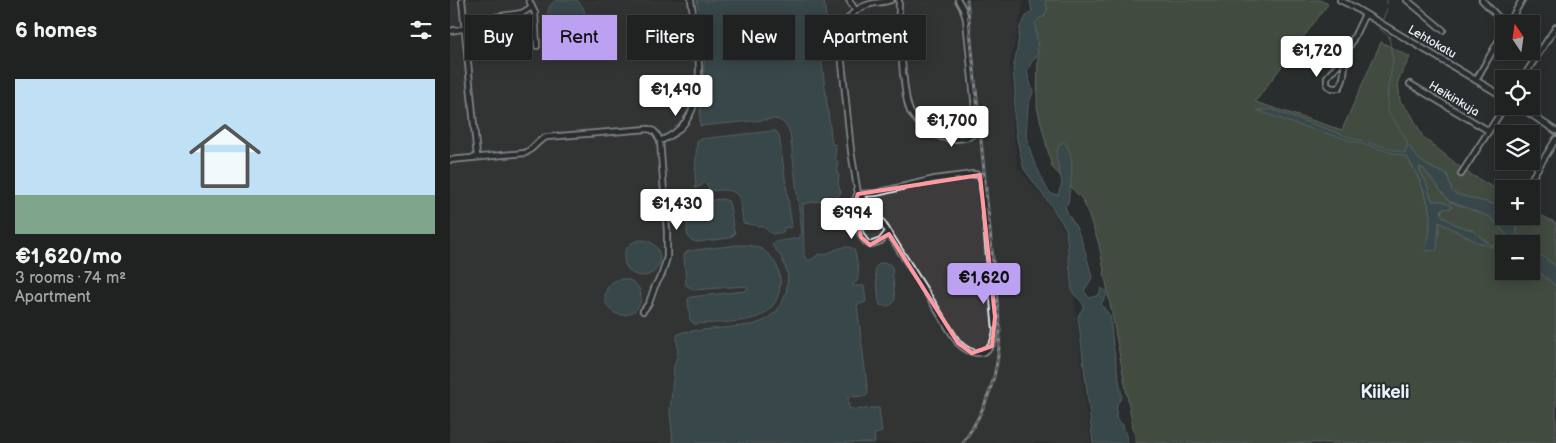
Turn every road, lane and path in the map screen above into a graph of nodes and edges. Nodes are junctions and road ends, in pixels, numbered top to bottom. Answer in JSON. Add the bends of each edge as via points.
{"nodes":[{"id":1,"x":462,"y":0,"type":"edge"},
{"id":2,"x":529,"y":0,"type":"edge"},
{"id":3,"x":691,"y":0,"type":"edge"},
{"id":4,"x":849,"y":0,"type":"edge"},
{"id":5,"x":891,"y":0,"type":"edge"},
{"id":6,"x":899,"y":0,"type":"edge"},
{"id":7,"x":958,"y":0,"type":"edge"},
{"id":8,"x":1340,"y":0,"type":"edge"},
{"id":9,"x":1407,"y":0,"type":"edge"},
{"id":10,"x":1482,"y":0,"type":"edge"},
{"id":11,"x":1522,"y":0,"type":"edge"},
{"id":12,"x":532,"y":7,"type":"junction"},
{"id":13,"x":856,"y":11,"type":"junction"},
{"id":14,"x":1365,"y":14,"type":"junction"},
{"id":15,"x":1497,"y":15,"type":"edge"},
{"id":16,"x":1512,"y":15,"type":"edge"},
{"id":17,"x":1556,"y":27,"type":"edge"},
{"id":18,"x":464,"y":28,"type":"junction"},
{"id":19,"x":1443,"y":30,"type":"dead end"},
{"id":20,"x":450,"y":31,"type":"edge"},
{"id":21,"x":537,"y":46,"type":"dead end"},
{"id":22,"x":1495,"y":47,"type":"edge"},
{"id":23,"x":1540,"y":50,"type":"edge"},
{"id":24,"x":1344,"y":58,"type":"junction"},
{"id":25,"x":1476,"y":80,"type":"junction"},
{"id":26,"x":1410,"y":84,"type":"dead end"},
{"id":27,"x":1495,"y":92,"type":"edge"},
{"id":28,"x":1499,"y":115,"type":"edge"},
{"id":29,"x":1532,"y":115,"type":"edge"},
{"id":30,"x":1489,"y":131,"type":"junction"},
{"id":31,"x":1556,"y":131,"type":"edge"},
{"id":32,"x":1556,"y":140,"type":"edge"},
{"id":33,"x":660,"y":141,"type":"junction"},
{"id":34,"x":477,"y":158,"type":"junction"},
{"id":35,"x":450,"y":160,"type":"edge"},
{"id":36,"x":1461,"y":174,"type":"dead end"},
{"id":37,"x":1531,"y":180,"type":"edge"},
{"id":38,"x":858,"y":194,"type":"junction"},
{"id":39,"x":888,"y":232,"type":"junction"},
{"id":40,"x":643,"y":311,"type":"dead end"}],
"edges":[{"from":1,"to":18,"type":"street"},
{"from":2,"to":12,"type":"street"},
{"from":3,"to":33,"type":"street","via":[[699,58],[697,94],[682,125]]},
{"from":4,"to":13,"type":"street"},
{"from":5,"to":13,"type":"street","via":[[866,5]]},
{"from":6,"to":7,"type":"street","via":[[898,23],[910,111],[929,131],[950,139],[971,137],[976,129],[966,19]]},
{"from":8,"to":14,"type":"street","name":"Lehtokatu"},
{"from":9,"to":19,"type":"street"},
{"from":10,"to":15,"type":"street"},
{"from":11,"to":16,"type":"street"},
{"from":12,"to":18,"type":"street","via":[[522,13],[495,17],[484,25]]},
{"from":12,"to":21,"type":"street"},
{"from":13,"to":38,"type":"street","via":[[844,25],[840,43]]},
{"from":14,"to":24,"type":"street"},
{"from":14,"to":25,"type":"street","name":"Lehtokatu"},
{"from":17,"to":23,"type":"street"},
{"from":18,"to":20,"type":"street"},
{"from":18,"to":34,"type":"street"},
{"from":22,"to":25,"type":"street"},
{"from":24,"to":24,"type":"street","via":[[1327,76],[1326,82],[1330,87],[1338,88],[1341,84]]},
{"from":25,"to":27,"type":"street","name":"Lehtokatu"},
{"from":26,"to":30,"type":"street","name":"Heikinkuja"},
{"from":28,"to":30,"type":"street"},
{"from":29,"to":31,"type":"street"},
{"from":30,"to":36,"type":"street"},
{"from":32,"to":37,"type":"street"},
{"from":33,"to":34,"type":"street","via":[[654,131],[648,130],[548,137],[525,153]]},
{"from":33,"to":40,"type":"street","via":[[667,257],[650,303]]},
{"from":34,"to":35,"type":"street"},
{"from":38,"to":39,"type":"street","via":[[871,204]]},
{"from":38,"to":39,"type":"street","via":[[854,205],[863,240],[874,244]]},
{"from":38,"to":39,"type":"street","via":[[973,174],[980,176],[996,330],[992,346],[972,352],[958,343]]}]}
